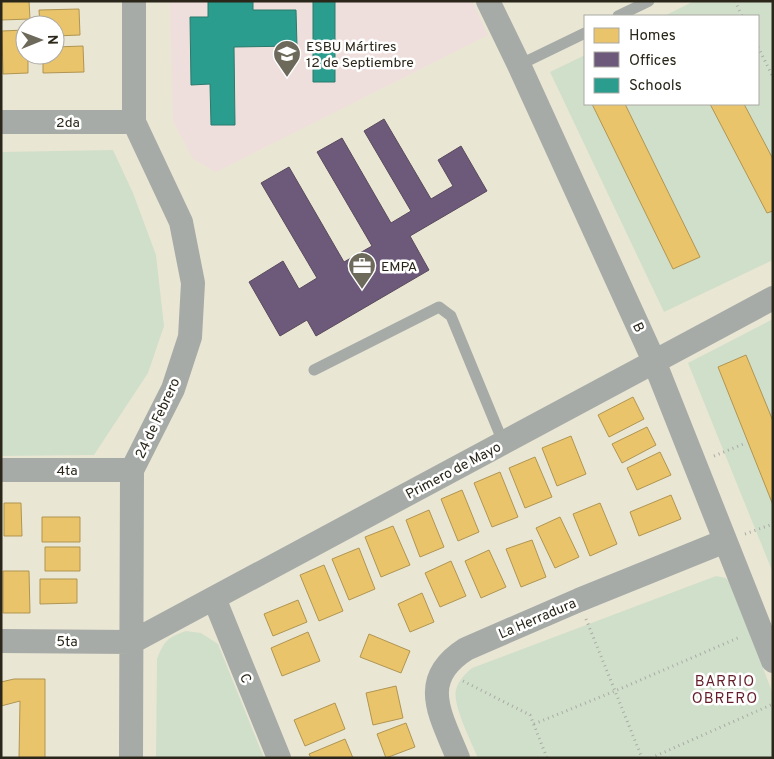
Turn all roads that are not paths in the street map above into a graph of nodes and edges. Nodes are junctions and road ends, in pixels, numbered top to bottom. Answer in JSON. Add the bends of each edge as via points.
{"nodes":[{"id":1,"x":134,"y":1,"type":"edge"},
{"id":2,"x":488,"y":1,"type":"edge"},
{"id":3,"x":649,"y":1,"type":"edge"},
{"id":4,"x":620,"y":15,"type":"edge"},
{"id":5,"x":584,"y":32,"type":"edge"},
{"id":6,"x":519,"y":65,"type":"junction"},
{"id":7,"x":1,"y":122,"type":"edge"},
{"id":8,"x":134,"y":122,"type":"junction"},
{"id":9,"x":773,"y":298,"type":"edge"},
{"id":10,"x":654,"y":361,"type":"junction"},
{"id":11,"x":314,"y":370,"type":"dead end"},
{"id":12,"x":503,"y":442,"type":"junction"},
{"id":13,"x":1,"y":470,"type":"edge"},
{"id":14,"x":132,"y":470,"type":"junction"},
{"id":15,"x":724,"y":541,"type":"junction"},
{"id":16,"x":214,"y":598,"type":"junction"},
{"id":17,"x":1,"y":641,"type":"edge"},
{"id":18,"x":132,"y":642,"type":"junction"},
{"id":19,"x":773,"y":661,"type":"edge"},
{"id":20,"x":131,"y":758,"type":"edge"},
{"id":21,"x":279,"y":758,"type":"edge"},
{"id":22,"x":458,"y":758,"type":"edge"}],
"edges":[{"from":1,"to":8,"type":"street","name":"24 de Febrero"},
{"from":2,"to":6,"type":"street","name":"B"},
{"from":3,"to":4,"type":"lane"},
{"from":5,"to":6,"type":"lane"},
{"from":6,"to":10,"type":"street","name":"B"},
{"from":7,"to":8,"type":"street","name":"2da"},
{"from":8,"to":14,"type":"street","name":"24 de Febrero","via":[[180,222],[193,283],[190,337],[173,389]]},
{"from":9,"to":10,"type":"street","name":"Primero de Mayo"},
{"from":10,"to":12,"type":"street","name":"Primero de Mayo"},
{"from":10,"to":15,"type":"street","name":"B"},
{"from":11,"to":12,"type":"lane","via":[[439,307],[451,316]]},
{"from":12,"to":16,"type":"street","name":"Primero de Mayo"},
{"from":13,"to":14,"type":"street","name":"4ta"},
{"from":14,"to":18,"type":"street","name":"24 de Febrero"},
{"from":15,"to":19,"type":"street","name":"B"},
{"from":15,"to":22,"type":"street","name":"La Herradura","via":[[579,600],[451,658],[436,688],[438,706]]},
{"from":16,"to":18,"type":"street","name":"Primero de Mayo"},
{"from":16,"to":21,"type":"street","name":"C"},
{"from":17,"to":18,"type":"street","name":"5ta"},
{"from":18,"to":20,"type":"street","name":"24 de Febrero"}]}
